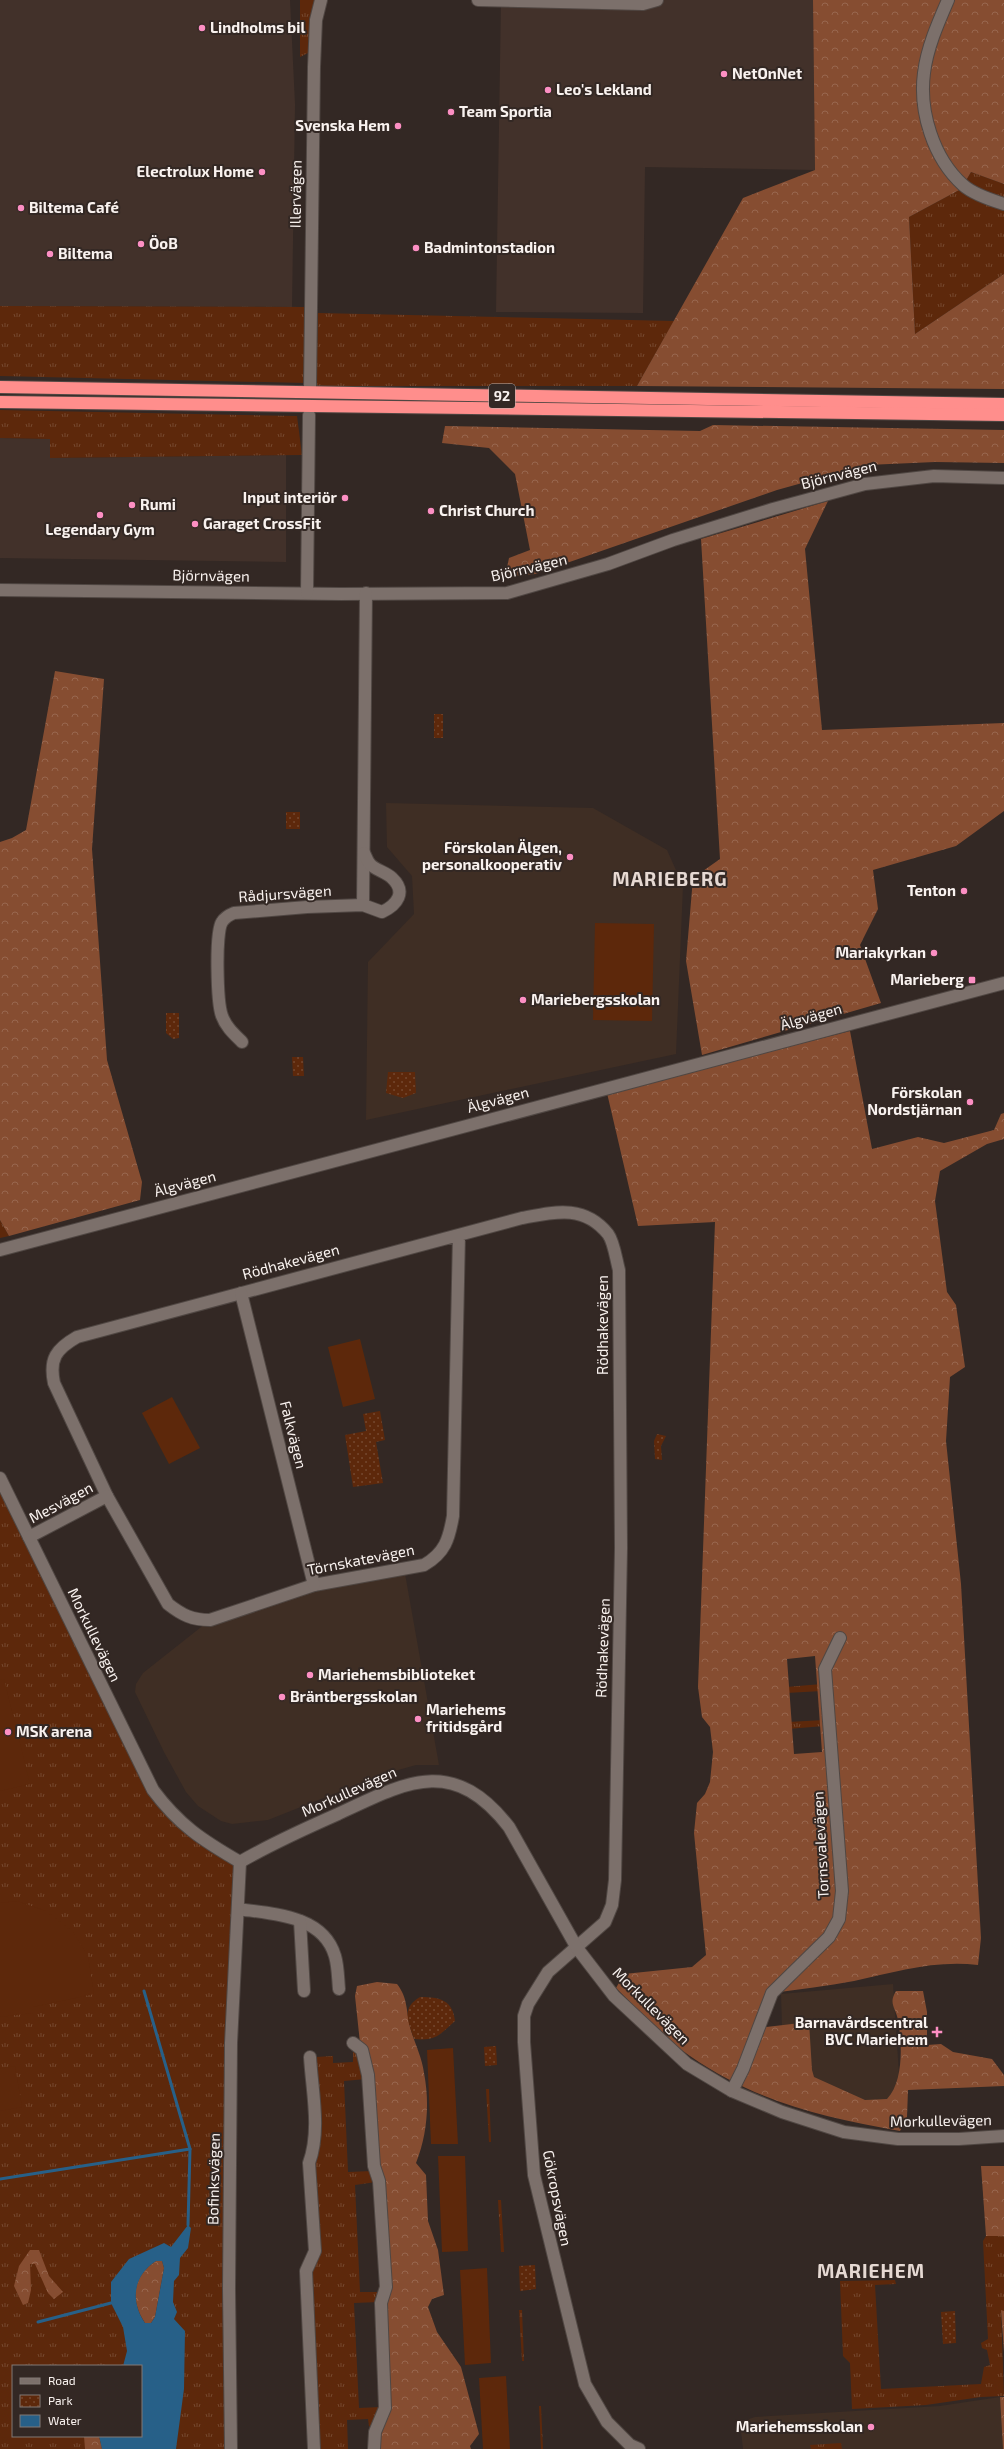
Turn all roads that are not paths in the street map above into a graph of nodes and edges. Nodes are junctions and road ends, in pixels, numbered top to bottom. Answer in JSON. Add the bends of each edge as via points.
{"nodes":[{"id":1,"x":321,"y":0,"type":"edge"},
{"id":2,"x":478,"y":0,"type":"edge"},
{"id":3,"x":657,"y":0,"type":"edge"},
{"id":4,"x":948,"y":0,"type":"edge"},
{"id":5,"x":1004,"y":204,"type":"edge"},
{"id":6,"x":0,"y":387,"type":"edge"},
{"id":7,"x":310,"y":389,"type":"dead end"},
{"id":8,"x":0,"y":402,"type":"edge"},
{"id":9,"x":1004,"y":404,"type":"edge"},
{"id":10,"x":309,"y":415,"type":"dead end"},
{"id":11,"x":1004,"y":415,"type":"edge"},
{"id":12,"x":1004,"y":478,"type":"edge"},
{"id":13,"x":0,"y":590,"type":"edge"},
{"id":14,"x":307,"y":593,"type":"junction"},
{"id":15,"x":366,"y":593,"type":"junction"},
{"id":16,"x":364,"y":853,"type":"junction"},
{"id":17,"x":363,"y":905,"type":"junction"},
{"id":18,"x":1004,"y":983,"type":"edge"},
{"id":19,"x":242,"y":1042,"type":"dead end"},
{"id":20,"x":459,"y":1235,"type":"junction"},
{"id":21,"x":0,"y":1250,"type":"edge"},
{"id":22,"x":241,"y":1293,"type":"junction"},
{"id":23,"x":0,"y":1478,"type":"edge"},
{"id":24,"x":107,"y":1496,"type":"junction"},
{"id":25,"x":29,"y":1538,"type":"junction"},
{"id":26,"x":314,"y":1584,"type":"junction"},
{"id":27,"x":840,"y":1638,"type":"dead end"},
{"id":28,"x":240,"y":1862,"type":"junction"},
{"id":29,"x":238,"y":1909,"type":"junction"},
{"id":30,"x":300,"y":1921,"type":"junction"},
{"id":31,"x":577,"y":1948,"type":"junction"},
{"id":32,"x":339,"y":1989,"type":"dead end"},
{"id":33,"x":304,"y":1991,"type":"dead end"},
{"id":34,"x":353,"y":2043,"type":"dead end"},
{"id":35,"x":310,"y":2057,"type":"dead end"},
{"id":36,"x":732,"y":2091,"type":"junction"},
{"id":37,"x":1004,"y":2136,"type":"edge"},
{"id":38,"x":231,"y":2449,"type":"edge"},
{"id":39,"x":314,"y":2449,"type":"edge"},
{"id":40,"x":374,"y":2449,"type":"edge"},
{"id":41,"x":638,"y":2449,"type":"edge"}],
"edges":[{"from":1,"to":7,"type":"street","name":"Illervägen","via":[[316,20],[314,67]]},
{"from":2,"to":3,"type":"street","via":[[643,4]]},
{"from":4,"to":5,"type":"street","via":[[930,45],[924,72],[922,95],[926,116],[934,144],[959,181],[993,201]]},
{"from":6,"to":9,"type":"highway","number":"92"},
{"from":8,"to":11,"type":"highway","number":"92"},
{"from":10,"to":14,"type":"street"},
{"from":12,"to":15,"type":"street","name":"Björnvägen","via":[[934,476],[865,484],[773,509],[600,566],[507,593]]},
{"from":13,"to":14,"type":"street","name":"Björnvägen"},
{"from":14,"to":15,"type":"street","name":"Björnvägen"},
{"from":15,"to":16,"type":"street"},
{"from":16,"to":17,"type":"street"},
{"from":16,"to":17,"type":"street","name":"Rådjursvägen","via":[[370,864],[392,878],[397,885],[399,896],[393,907],[382,912]]},
{"from":17,"to":19,"type":"street","name":"Rådjursvägen","via":[[234,913],[221,922],[218,934],[218,994],[222,1015],[230,1030]]},
{"from":18,"to":21,"type":"street","name":"Älgvägen"},
{"from":20,"to":22,"type":"street","name":"Rödhakevägen"},
{"from":20,"to":26,"type":"street","name":"Törnskatevägen","via":[[456,1446],[453,1516],[449,1539],[435,1559],[424,1564]]},
{"from":20,"to":31,"type":"street","name":"Rödhakevägen","via":[[558,1211],[584,1215],[608,1235],[619,1270],[621,1548],[615,1880],[612,1905],[605,1922]]},
{"from":22,"to":24,"type":"street","name":"Rödhakevägen","via":[[77,1337],[63,1345],[55,1356],[51,1369],[54,1383]]},
{"from":22,"to":26,"type":"street","name":"Falkvägen"},
{"from":23,"to":25,"type":"street","name":"Morkullevägen"},
{"from":24,"to":25,"type":"street","name":"Mesvägen"},
{"from":24,"to":26,"type":"street","name":"Törnskatevägen","via":[[168,1604],[182,1615],[195,1620],[210,1620]]},
{"from":25,"to":28,"type":"street","name":"Morkullevägen","via":[[153,1790],[171,1813],[196,1836]]},
{"from":27,"to":36,"type":"street","name":"Tornsvalevägen","via":[[825,1669],[842,1891],[839,1919],[829,1937],[772,1993]]},
{"from":28,"to":29,"type":"street","name":"Bofinksvägen"},
{"from":28,"to":31,"type":"street","name":"Morkullevägen","via":[[272,1844],[393,1788],[415,1782],[451,1783],[478,1794],[495,1809]]},
{"from":29,"to":30,"type":"street"},
{"from":29,"to":38,"type":"street","name":"Bofinksvägen","via":[[231,2043]]},
{"from":30,"to":32,"type":"street","via":[[311,1924],[329,1942],[335,1955]]},
{"from":30,"to":33,"type":"street"},
{"from":31,"to":36,"type":"street","name":"Morkullevägen","via":[[614,1996],[656,2037],[687,2064]]},
{"from":31,"to":41,"type":"street","name":"Gökropsvägen","via":[[548,1972],[528,2004],[524,2016],[534,2175],[585,2384],[607,2422],[630,2445]]},
{"from":34,"to":40,"type":"street","via":[[362,2050],[368,2075],[386,2287],[381,2303],[385,2408],[374,2432]]},
{"from":35,"to":39,"type":"street","via":[[315,2129],[314,2149],[309,2163],[314,2251],[306,2272]]},
{"from":36,"to":37,"type":"street","name":"Morkullevägen","via":[[782,2112],[844,2132],[898,2139]]}]}
